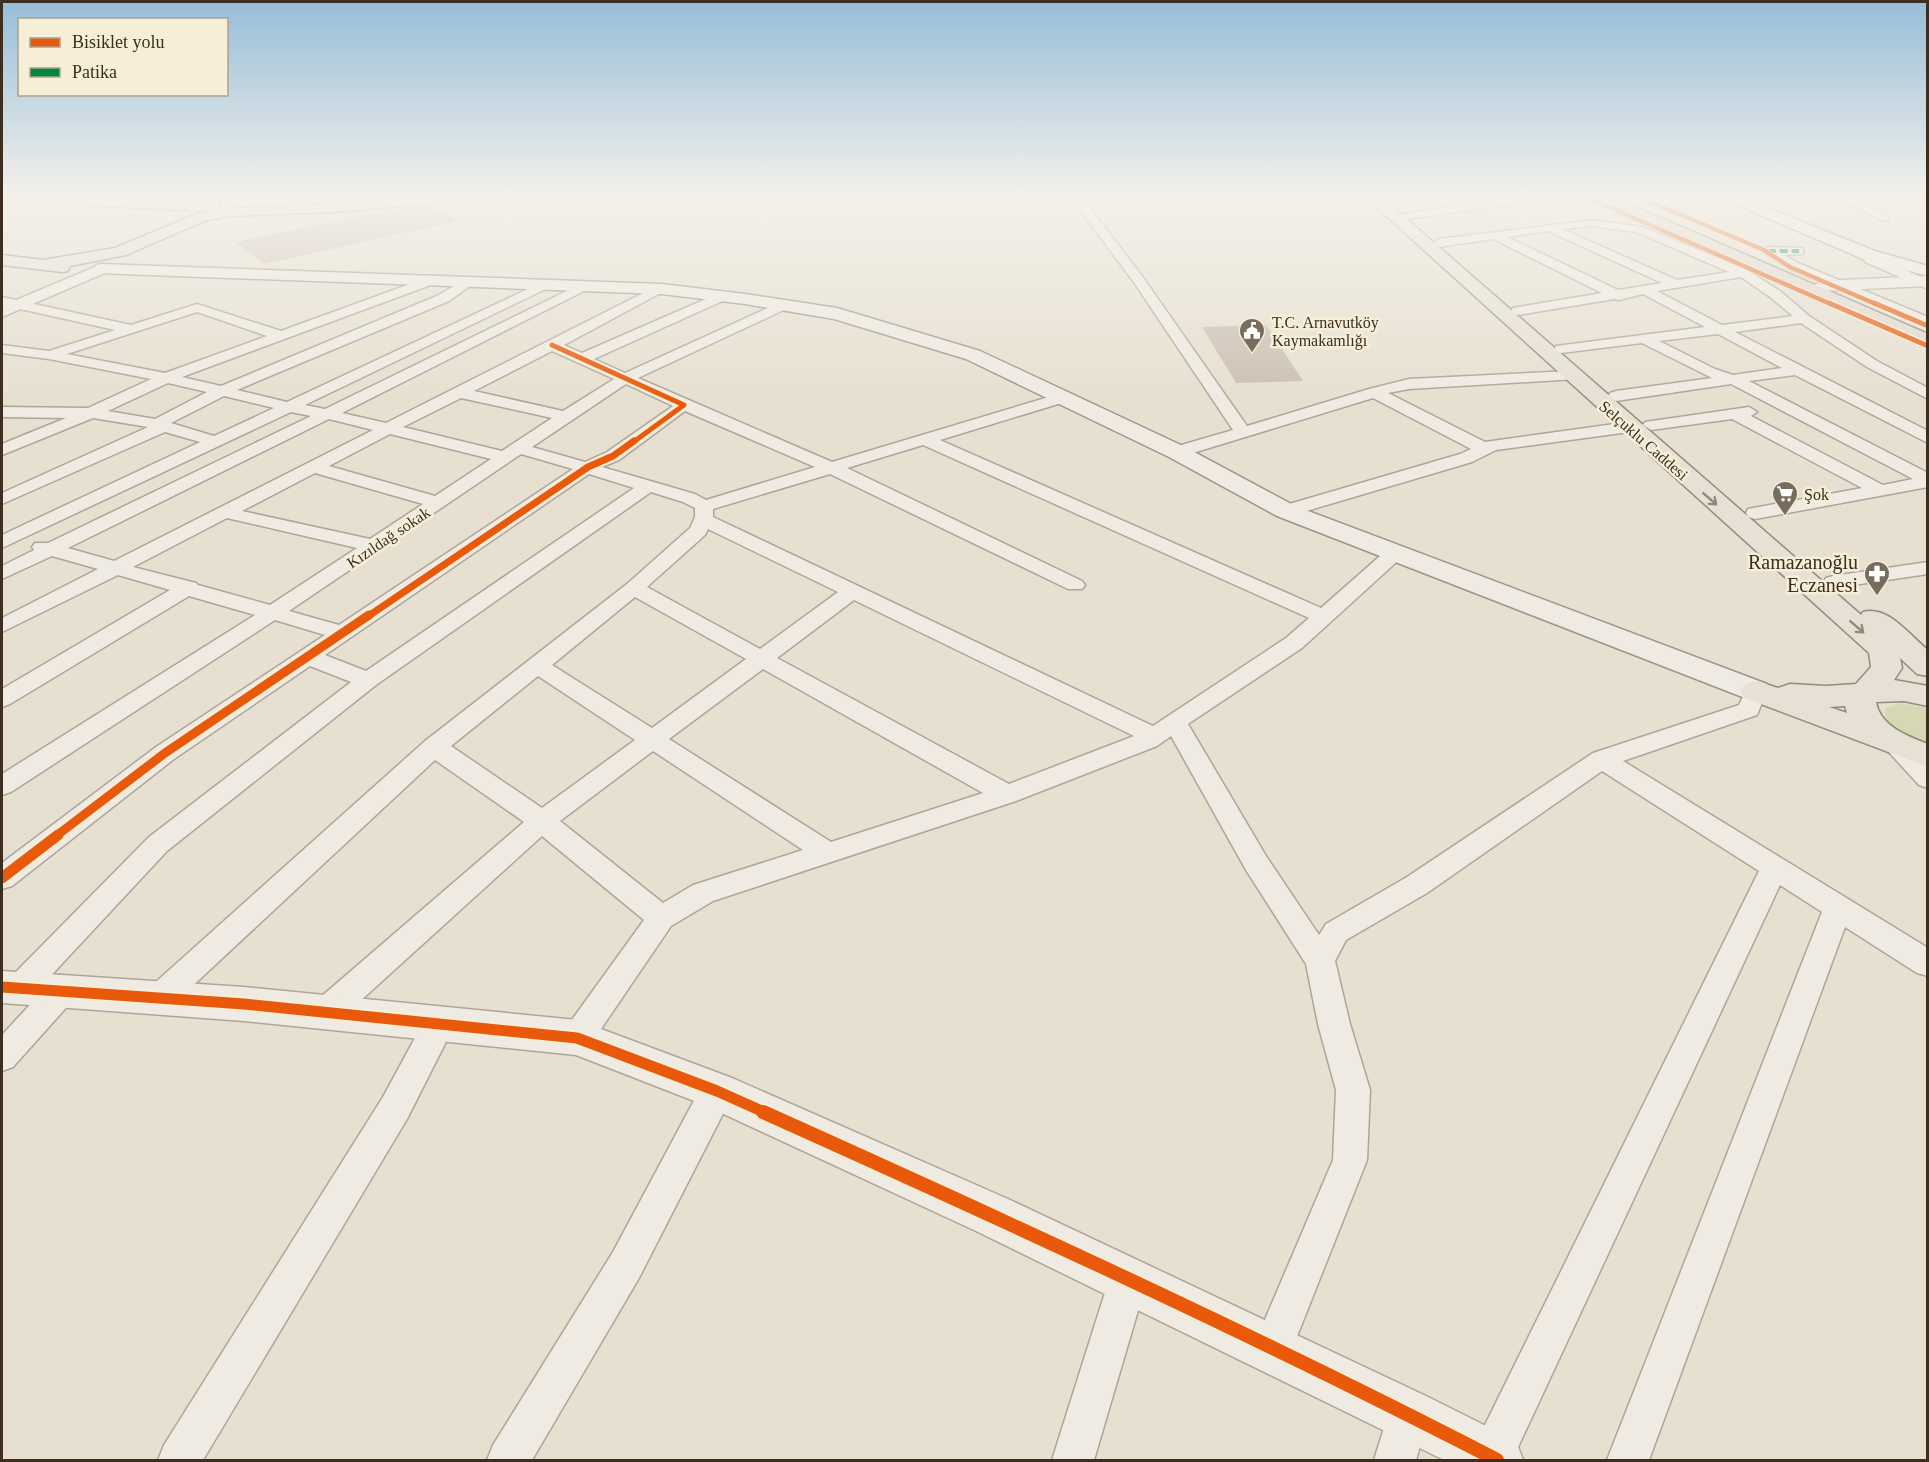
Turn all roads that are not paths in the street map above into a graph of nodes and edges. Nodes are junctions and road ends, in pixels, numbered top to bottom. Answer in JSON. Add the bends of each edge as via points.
{"nodes":[{"id":1,"x":19,"y":262,"type":"edge"},
{"id":2,"x":69,"y":262,"type":"edge"},
{"id":3,"x":109,"y":262,"type":"edge"},
{"id":4,"x":1125,"y":262,"type":"edge"},
{"id":5,"x":1454,"y":262,"type":"edge"},
{"id":6,"x":1459,"y":262,"type":"edge"},
{"id":7,"x":1550,"y":262,"type":"edge"},
{"id":8,"x":1626,"y":262,"type":"edge"},
{"id":9,"x":1717,"y":262,"type":"edge"},
{"id":10,"x":1747,"y":262,"type":"edge"},
{"id":11,"x":1767,"y":262,"type":"edge"},
{"id":12,"x":1788,"y":262,"type":"edge"},
{"id":13,"x":1886,"y":262,"type":"edge"},
{"id":14,"x":41,"y":265,"type":"junction"},
{"id":15,"x":102,"y":269,"type":"junction"},
{"id":16,"x":1743,"y":273,"type":"junction"},
{"id":17,"x":1925,"y":279,"type":"edge"},
{"id":18,"x":432,"y":280,"type":"junction"},
{"id":19,"x":471,"y":281,"type":"junction"},
{"id":20,"x":550,"y":284,"type":"junction"},
{"id":21,"x":1677,"y":285,"type":"junction"},
{"id":22,"x":1840,"y":285,"type":"junction"},
{"id":23,"x":588,"y":286,"type":"junction"},
{"id":24,"x":1821,"y":286,"type":"junction"},
{"id":25,"x":662,"y":289,"type":"junction"},
{"id":26,"x":1647,"y":291,"type":"junction"},
{"id":27,"x":722,"y":296,"type":"junction"},
{"id":28,"x":1619,"y":296,"type":"junction"},
{"id":29,"x":2,"y":301,"type":"edge"},
{"id":30,"x":19,"y":305,"type":"junction"},
{"id":31,"x":783,"y":305,"type":"junction"},
{"id":32,"x":2,"y":312,"type":"edge"},
{"id":33,"x":1510,"y":312,"type":"junction"},
{"id":34,"x":1804,"y":319,"type":"junction"},
{"id":35,"x":1928,"y":322,"type":"edge"},
{"id":36,"x":132,"y":329,"type":"junction"},
{"id":37,"x":1718,"y":330,"type":"junction"},
{"id":38,"x":1928,"y":332,"type":"edge"},
{"id":39,"x":279,"y":335,"type":"junction"},
{"id":40,"x":1644,"y":339,"type":"junction"},
{"id":41,"x":1928,"y":341,"type":"edge"},
{"id":42,"x":552,"y":345,"type":"junction"},
{"id":43,"x":2,"y":349,"type":"edge"},
{"id":44,"x":1561,"y":349,"type":"junction"},
{"id":45,"x":49,"y":355,"type":"junction"},
{"id":46,"x":582,"y":358,"type":"junction"},
{"id":47,"x":1796,"y":370,"type":"junction"},
{"id":48,"x":1572,"y":376,"type":"junction"},
{"id":49,"x":166,"y":378,"type":"junction"},
{"id":50,"x":626,"y":378,"type":"junction"},
{"id":51,"x":1735,"y":380,"type":"junction"},
{"id":52,"x":220,"y":392,"type":"junction"},
{"id":53,"x":460,"y":393,"type":"junction"},
{"id":54,"x":1374,"y":393,"type":"junction"},
{"id":55,"x":1928,"y":394,"type":"edge"},
{"id":56,"x":1616,"y":396,"type":"junction"},
{"id":57,"x":1062,"y":398,"type":"junction"},
{"id":58,"x":684,"y":405,"type":"junction"},
{"id":59,"x":289,"y":407,"type":"junction"},
{"id":60,"x":1787,"y":407,"type":"junction"},
{"id":61,"x":2,"y":412,"type":"edge"},
{"id":62,"x":91,"y":413,"type":"junction"},
{"id":63,"x":328,"y":414,"type":"junction"},
{"id":64,"x":1734,"y":414,"type":"junction"},
{"id":65,"x":566,"y":416,"type":"junction"},
{"id":66,"x":160,"y":425,"type":"junction"},
{"id":67,"x":1640,"y":426,"type":"junction"},
{"id":68,"x":389,"y":428,"type":"junction"},
{"id":69,"x":1244,"y":432,"type":"junction"},
{"id":70,"x":1928,"y":438,"type":"edge"},
{"id":71,"x":925,"y":440,"type":"junction"},
{"id":72,"x":214,"y":441,"type":"junction"},
{"id":73,"x":1485,"y":449,"type":"junction"},
{"id":74,"x":2,"y":450,"type":"edge"},
{"id":75,"x":512,"y":452,"type":"junction"},
{"id":76,"x":1177,"y":452,"type":"junction"},
{"id":77,"x":313,"y":467,"type":"junction"},
{"id":78,"x":588,"y":467,"type":"junction"},
{"id":79,"x":832,"y":468,"type":"junction"},
{"id":80,"x":1926,"y":484,"type":"edge"},
{"id":81,"x":648,"y":486,"type":"junction"},
{"id":82,"x":1881,"y":490,"type":"junction"},
{"id":83,"x":2,"y":499,"type":"edge"},
{"id":84,"x":439,"y":503,"type":"junction"},
{"id":85,"x":1286,"y":511,"type":"junction"},
{"id":86,"x":224,"y":512,"type":"junction"},
{"id":87,"x":704,"y":513,"type":"junction"},
{"id":88,"x":1755,"y":513,"type":"junction"},
{"id":89,"x":5,"y":540,"type":"edge"},
{"id":90,"x":374,"y":546,"type":"junction"},
{"id":91,"x":50,"y":549,"type":"junction"},
{"id":92,"x":1395,"y":553,"type":"junction"},
{"id":93,"x":114,"y":567,"type":"junction"},
{"id":94,"x":1928,"y":568,"type":"edge"},
{"id":95,"x":2,"y":573,"type":"edge"},
{"id":96,"x":1833,"y":582,"type":"junction"},
{"id":97,"x":1075,"y":585,"type":"dead end"},
{"id":98,"x":189,"y":587,"type":"junction"},
{"id":99,"x":634,"y":588,"type":"junction"},
{"id":100,"x":853,"y":591,"type":"junction"},
{"id":101,"x":274,"y":612,"type":"junction"},
{"id":102,"x":1323,"y":616,"type":"junction"},
{"id":103,"x":2,"y":626,"type":"edge"},
{"id":104,"x":343,"y":633,"type":"junction"},
{"id":105,"x":308,"y":657,"type":"junction"},
{"id":106,"x":760,"y":659,"type":"junction"},
{"id":107,"x":537,"y":665,"type":"junction"},
{"id":108,"x":1928,"y":667,"type":"edge"},
{"id":109,"x":368,"y":680,"type":"junction"},
{"id":110,"x":1756,"y":691,"type":"junction"},
{"id":111,"x":1867,"y":693,"type":"junction"},
{"id":112,"x":1928,"y":696,"type":"edge"},
{"id":113,"x":2,"y":699,"type":"edge"},
{"id":114,"x":1164,"y":729,"type":"junction"},
{"id":115,"x":651,"y":739,"type":"junction"},
{"id":116,"x":1895,"y":743,"type":"junction"},
{"id":117,"x":434,"y":747,"type":"junction"},
{"id":118,"x":1928,"y":756,"type":"edge"},
{"id":119,"x":1602,"y":759,"type":"junction"},
{"id":120,"x":1928,"y":762,"type":"edge"},
{"id":121,"x":1928,"y":779,"type":"edge"},
{"id":122,"x":2,"y":786,"type":"edge"},
{"id":123,"x":1006,"y":795,"type":"junction"},
{"id":124,"x":542,"y":821,"type":"junction"},
{"id":125,"x":828,"y":853,"type":"junction"},
{"id":126,"x":1774,"y":868,"type":"junction"},
{"id":127,"x":2,"y":878,"type":"edge"},
{"id":128,"x":1838,"y":908,"type":"junction"},
{"id":129,"x":661,"y":918,"type":"junction"},
{"id":130,"x":1320,"y":961,"type":"junction"},
{"id":131,"x":1928,"y":964,"type":"edge"},
{"id":132,"x":10,"y":988,"type":"edge"},
{"id":133,"x":62,"y":991,"type":"junction"},
{"id":134,"x":159,"y":998,"type":"junction"},
{"id":135,"x":326,"y":1012,"type":"junction"},
{"id":136,"x":439,"y":1024,"type":"junction"},
{"id":137,"x":578,"y":1038,"type":"junction"},
{"id":138,"x":2,"y":1057,"type":"edge"},
{"id":139,"x":717,"y":1091,"type":"junction"},
{"id":140,"x":1128,"y":1280,"type":"junction"},
{"id":141,"x":1272,"y":1350,"type":"junction"},
{"id":142,"x":1408,"y":1414,"type":"junction"},
{"id":143,"x":1494,"y":1459,"type":"edge"},
{"id":144,"x":179,"y":1461,"type":"edge"},
{"id":145,"x":508,"y":1461,"type":"edge"},
{"id":146,"x":1073,"y":1461,"type":"edge"},
{"id":147,"x":1395,"y":1461,"type":"edge"},
{"id":148,"x":1628,"y":1461,"type":"edge"}],
"edges":[{"from":1,"to":14,"type":"main road"},
{"from":2,"to":14,"type":"main road"},
{"from":3,"to":15,"type":"main road"},
{"from":4,"to":69,"type":"street"},
{"from":5,"to":33,"type":"main road","name":"Selçuklu Caddesi"},
{"from":6,"to":33,"type":"main road","name":"Selçuklu Caddesi"},
{"from":7,"to":28,"type":"street"},
{"from":8,"to":21,"type":"street"},
{"from":9,"to":16,"type":"street"},
{"from":10,"to":41,"type":"highway"},
{"from":11,"to":24,"type":"highway"},
{"from":12,"to":22,"type":"street"},
{"from":13,"to":17,"type":"main road"},
{"from":14,"to":15,"type":"main road"},
{"from":15,"to":18,"type":"main road"},
{"from":15,"to":30,"type":"street"},
{"from":16,"to":21,"type":"street"},
{"from":16,"to":34,"type":"street"},
{"from":17,"to":22,"type":"street"},
{"from":18,"to":19,"type":"main road"},
{"from":18,"to":39,"type":"street"},
{"from":19,"to":20,"type":"main road"},
{"from":19,"to":52,"type":"street","via":[[444,298]]},
{"from":20,"to":23,"type":"main road"},
{"from":20,"to":59,"type":"street"},
{"from":21,"to":26,"type":"street"},
{"from":22,"to":24,"type":"street"},
{"from":22,"to":35,"type":"street"},
{"from":23,"to":25,"type":"main road"},
{"from":23,"to":63,"type":"street"},
{"from":24,"to":38,"type":"highway"},
{"from":25,"to":27,"type":"main road"},
{"from":25,"to":42,"type":"street"},
{"from":26,"to":28,"type":"street"},
{"from":26,"to":37,"type":"street"},
{"from":27,"to":31,"type":"main road"},
{"from":27,"to":46,"type":"street"},
{"from":28,"to":33,"type":"street"},
{"from":29,"to":30,"type":"street"},
{"from":30,"to":32,"type":"street"},
{"from":30,"to":36,"type":"street"},
{"from":31,"to":50,"type":"street","name":"Kızıldağ sokak"},
{"from":31,"to":57,"type":"main road","via":[[837,314],[973,355]]},
{"from":33,"to":44,"type":"main road","name":"Selçuklu Caddesi"},
{"from":33,"to":48,"type":"main road","name":"Selçuklu Caddesi"},
{"from":34,"to":37,"type":"street"},
{"from":34,"to":55,"type":"street","via":[[1872,364]]},
{"from":36,"to":39,"type":"street","via":[[196,308]]},
{"from":36,"to":45,"type":"street"},
{"from":37,"to":40,"type":"street"},
{"from":37,"to":47,"type":"street"},
{"from":39,"to":49,"type":"street"},
{"from":40,"to":44,"type":"street"},
{"from":40,"to":51,"type":"street"},
{"from":42,"to":46,"type":"street"},
{"from":42,"to":53,"type":"street"},
{"from":43,"to":45,"type":"street"},
{"from":44,"to":56,"type":"main road","name":"Selçuklu Caddesi"},
{"from":45,"to":49,"type":"street"},
{"from":46,"to":50,"type":"street"},
{"from":47,"to":51,"type":"street"},
{"from":47,"to":70,"type":"street"},
{"from":48,"to":54,"type":"street","via":[[1409,384]]},
{"from":48,"to":67,"type":"main road","name":"Selçuklu Caddesi"},
{"from":49,"to":52,"type":"street"},
{"from":49,"to":62,"type":"street"},
{"from":50,"to":58,"type":"street"},
{"from":50,"to":65,"type":"street","name":"Kızıldağ sokak"},
{"from":51,"to":56,"type":"street"},
{"from":51,"to":60,"type":"street"},
{"from":52,"to":59,"type":"street"},
{"from":52,"to":66,"type":"street"},
{"from":53,"to":65,"type":"street"},
{"from":53,"to":68,"type":"street"},
{"from":54,"to":69,"type":"street"},
{"from":54,"to":73,"type":"street"},
{"from":56,"to":67,"type":"main road","name":"Selçuklu Caddesi"},
{"from":57,"to":71,"type":"street"},
{"from":57,"to":76,"type":"main road"},
{"from":58,"to":78,"type":"street","via":[[613,456]]},
{"from":58,"to":79,"type":"street"},
{"from":59,"to":63,"type":"street"},
{"from":59,"to":72,"type":"street"},
{"from":60,"to":64,"type":"street"},
{"from":60,"to":80,"type":"street"},
{"from":61,"to":62,"type":"street"},
{"from":62,"to":66,"type":"street"},
{"from":62,"to":74,"type":"street"},
{"from":63,"to":68,"type":"street"},
{"from":63,"to":91,"type":"street"},
{"from":64,"to":67,"type":"street"},
{"from":64,"to":82,"type":"street"},
{"from":65,"to":75,"type":"street","name":"Kızıldağ sokak"},
{"from":66,"to":72,"type":"street"},
{"from":66,"to":83,"type":"street"},
{"from":67,"to":73,"type":"street"},
{"from":67,"to":88,"type":"main road","name":"Selçuklu Caddesi"},
{"from":67,"to":111,"type":"main road","name":"Selçuklu Caddesi","one_way":true,"via":[[1883,650],[1887,668]]},
{"from":68,"to":75,"type":"street"},
{"from":68,"to":77,"type":"street"},
{"from":69,"to":76,"type":"street"},
{"from":71,"to":79,"type":"street"},
{"from":71,"to":102,"type":"street"},
{"from":72,"to":89,"type":"street"},
{"from":73,"to":85,"type":"street"},
{"from":75,"to":78,"type":"street"},
{"from":75,"to":84,"type":"street","name":"Kızıldağ sokak"},
{"from":76,"to":85,"type":"main road"},
{"from":77,"to":84,"type":"street"},
{"from":77,"to":86,"type":"street"},
{"from":78,"to":81,"type":"street"},
{"from":78,"to":104,"type":"street"},
{"from":79,"to":87,"type":"street"},
{"from":79,"to":97,"type":"street"},
{"from":80,"to":82,"type":"street"},
{"from":81,"to":87,"type":"street"},
{"from":81,"to":109,"type":"street"},
{"from":82,"to":88,"type":"street"},
{"from":84,"to":90,"type":"street","name":"Kızıldağ sokak"},
{"from":85,"to":92,"type":"main road"},
{"from":86,"to":90,"type":"street"},
{"from":86,"to":93,"type":"street"},
{"from":87,"to":99,"type":"street","via":[[698,531]]},
{"from":87,"to":100,"type":"street"},
{"from":88,"to":96,"type":"main road","name":"Selçuklu Caddesi"},
{"from":89,"to":91,"type":"street"},
{"from":90,"to":101,"type":"street","name":"Kızıldağ sokak"},
{"from":91,"to":93,"type":"street"},
{"from":91,"to":95,"type":"street"},
{"from":92,"to":102,"type":"street"},
{"from":92,"to":110,"type":"main road"},
{"from":93,"to":98,"type":"street"},
{"from":93,"to":103,"type":"street"},
{"from":94,"to":96,"type":"street"},
{"from":96,"to":108,"type":"main road","name":"Selçuklu Caddesi"},
{"from":98,"to":101,"type":"street"},
{"from":98,"to":113,"type":"street"},
{"from":99,"to":106,"type":"street"},
{"from":99,"to":107,"type":"street"},
{"from":100,"to":106,"type":"street"},
{"from":100,"to":114,"type":"street"},
{"from":101,"to":104,"type":"street"},
{"from":101,"to":122,"type":"street","name":"Kızıldağ sokak"},
{"from":102,"to":114,"type":"street","via":[[1294,643]]},
{"from":104,"to":105,"type":"street"},
{"from":105,"to":109,"type":"street"},
{"from":105,"to":127,"type":"street","via":[[165,753]]},
{"from":106,"to":115,"type":"street"},
{"from":106,"to":123,"type":"street"},
{"from":107,"to":115,"type":"street"},
{"from":107,"to":117,"type":"street"},
{"from":109,"to":132,"type":"street","via":[[158,844]]},
{"from":110,"to":111,"type":"main road","via":[[1810,696]]},
{"from":110,"to":116,"type":"main road"},
{"from":110,"to":119,"type":"street","via":[[1749,710]]},
{"from":111,"to":112,"type":"main road","via":[[1899,689]]},
{"from":111,"to":116,"type":"main road","via":[[1860,700],[1860,710],[1867,722]]},
{"from":114,"to":123,"type":"street"},
{"from":114,"to":130,"type":"street"},
{"from":115,"to":124,"type":"street"},
{"from":115,"to":125,"type":"street"},
{"from":116,"to":118,"type":"main road"},
{"from":116,"to":120,"type":"main road"},
{"from":116,"to":121,"type":"street"},
{"from":117,"to":124,"type":"street"},
{"from":117,"to":134,"type":"street"},
{"from":119,"to":126,"type":"street"},
{"from":119,"to":130,"type":"street","via":[[1417,885],[1336,932]]},
{"from":123,"to":125,"type":"street"},
{"from":124,"to":129,"type":"street"},
{"from":124,"to":135,"type":"street"},
{"from":125,"to":129,"type":"street","via":[[703,893]]},
{"from":126,"to":128,"type":"street"},
{"from":126,"to":143,"type":"street"},
{"from":128,"to":131,"type":"street"},
{"from":128,"to":148,"type":"street"},
{"from":129,"to":137,"type":"street"},
{"from":130,"to":141,"type":"street","via":[[1353,1090],[1350,1160]]},
{"from":132,"to":133,"type":"street"},
{"from":133,"to":134,"type":"street"},
{"from":133,"to":138,"type":"street"},
{"from":134,"to":135,"type":"street"},
{"from":135,"to":136,"type":"street"},
{"from":136,"to":137,"type":"street"},
{"from":136,"to":144,"type":"street","via":[[395,1108]]},
{"from":137,"to":139,"type":"street"},
{"from":139,"to":140,"type":"street"},
{"from":139,"to":145,"type":"street","via":[[626,1265]]},
{"from":140,"to":141,"type":"street"},
{"from":140,"to":146,"type":"street"},
{"from":141,"to":142,"type":"street"},
{"from":142,"to":143,"type":"street"},
{"from":142,"to":147,"type":"street"}]}
